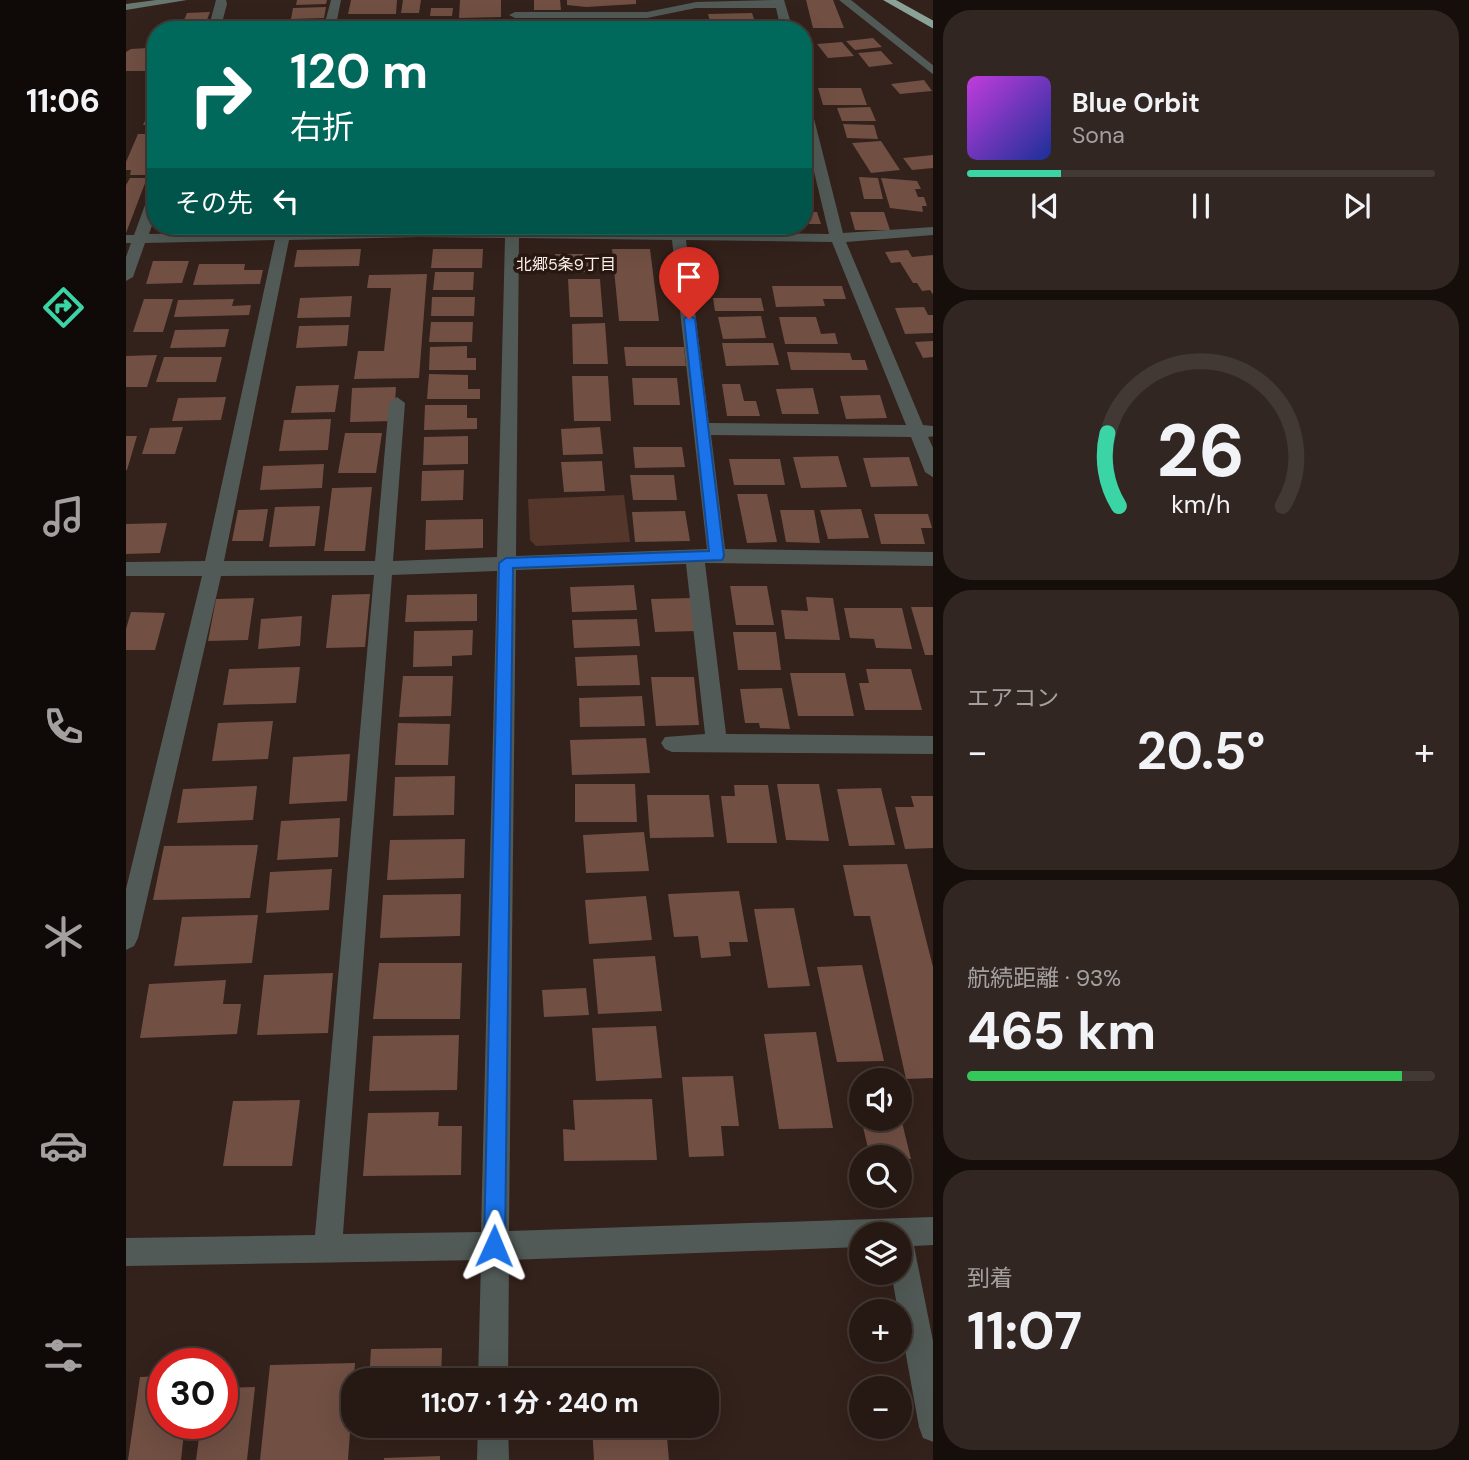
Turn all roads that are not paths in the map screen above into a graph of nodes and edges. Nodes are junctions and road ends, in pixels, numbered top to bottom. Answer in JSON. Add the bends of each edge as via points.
{"nodes":[{"id":1,"x":182,"y":0,"type":"edge"},
{"id":2,"x":221,"y":0,"type":"edge"},
{"id":3,"x":336,"y":0,"type":"edge"},
{"id":4,"x":514,"y":0,"type":"edge"},
{"id":5,"x":844,"y":0,"type":"edge"},
{"id":6,"x":888,"y":0,"type":"edge"},
{"id":7,"x":780,"y":3,"type":"edge"},
{"id":8,"x":126,"y":7,"type":"edge"},
{"id":9,"x":515,"y":15,"type":"junction"},
{"id":10,"x":647,"y":15,"type":"junction"},
{"id":11,"x":217,"y":21,"type":"edge"},
{"id":12,"x":331,"y":21,"type":"edge"},
{"id":13,"x":515,"y":21,"type":"edge"},
{"id":14,"x":648,"y":21,"type":"edge"},
{"id":15,"x":785,"y":21,"type":"edge"},
{"id":16,"x":933,"y":26,"type":"edge"},
{"id":17,"x":933,"y":72,"type":"edge"},
{"id":18,"x":812,"y":136,"type":"edge"},
{"id":19,"x":147,"y":212,"type":"edge"},
{"id":20,"x":933,"y":231,"type":"edge"},
{"id":21,"x":200,"y":235,"type":"edge"},
{"id":22,"x":283,"y":235,"type":"edge"},
{"id":23,"x":512,"y":235,"type":"edge"},
{"id":24,"x":679,"y":235,"type":"edge"},
{"id":25,"x":769,"y":235,"type":"edge"},
{"id":26,"x":837,"y":238,"type":"junction"},
{"id":27,"x":133,"y":239,"type":"edge"},
{"id":28,"x":126,"y":277,"type":"edge"},
{"id":29,"x":397,"y":403,"type":"dead end"},
{"id":30,"x":704,"y":429,"type":"junction"},
{"id":31,"x":926,"y":431,"type":"edge"},
{"id":32,"x":933,"y":472,"type":"edge"},
{"id":33,"x":717,"y":556,"type":"junction"},
{"id":34,"x":695,"y":557,"type":"junction"},
{"id":35,"x":933,"y":559,"type":"edge"},
{"id":36,"x":506,"y":563,"type":"junction"},
{"id":37,"x":385,"y":568,"type":"junction"},
{"id":38,"x":126,"y":569,"type":"edge"},
{"id":39,"x":213,"y":569,"type":"junction"},
{"id":40,"x":672,"y":743,"type":"dead end"},
{"id":41,"x":717,"y":743,"type":"junction"},
{"id":42,"x":933,"y":745,"type":"edge"},
{"id":43,"x":126,"y":938,"type":"edge"},
{"id":44,"x":933,"y":1231,"type":"edge"},
{"id":45,"x":912,"y":1235,"type":"edge"},
{"id":46,"x":849,"y":1239,"type":"edge"},
{"id":47,"x":494,"y":1246,"type":"junction"},
{"id":48,"x":328,"y":1249,"type":"junction"},
{"id":49,"x":126,"y":1252,"type":"edge"},
{"id":50,"x":907,"y":1285,"type":"edge"},
{"id":51,"x":493,"y":1368,"type":"edge"},
{"id":52,"x":933,"y":1427,"type":"edge"},
{"id":53,"x":493,"y":1438,"type":"edge"},
{"id":54,"x":493,"y":1460,"type":"edge"}],
"edges":[{"from":1,"to":8,"type":"street"},
{"from":2,"to":11,"type":"street"},
{"from":3,"to":12,"type":"street"},
{"from":4,"to":9,"type":"street"},
{"from":5,"to":17,"type":"street"},
{"from":6,"to":16,"type":"highway"},
{"from":7,"to":10,"type":"street","via":[[696,5]]},
{"from":7,"to":15,"type":"street"},
{"from":9,"to":10,"type":"street"},
{"from":9,"to":13,"type":"street"},
{"from":10,"to":14,"type":"street"},
{"from":18,"to":26,"type":"street"},
{"from":19,"to":27,"type":"street"},
{"from":20,"to":26,"type":"street"},
{"from":21,"to":27,"type":"street"},
{"from":22,"to":39,"type":"street"},
{"from":23,"to":36,"type":"street"},
{"from":24,"to":30,"type":"street"},
{"from":25,"to":26,"type":"street"},
{"from":26,"to":31,"type":"street"},
{"from":27,"to":28,"type":"street"},
{"from":29,"to":37,"type":"street"},
{"from":30,"to":31,"type":"street"},
{"from":30,"to":33,"type":"street"},
{"from":31,"to":32,"type":"street"},
{"from":33,"to":34,"type":"street"},
{"from":33,"to":35,"type":"street"},
{"from":34,"to":36,"type":"street"},
{"from":34,"to":41,"type":"street"},
{"from":36,"to":37,"type":"street"},
{"from":36,"to":47,"type":"street"},
{"from":37,"to":39,"type":"street"},
{"from":37,"to":48,"type":"street"},
{"from":38,"to":39,"type":"street"},
{"from":39,"to":43,"type":"street"},
{"from":40,"to":41,"type":"street"},
{"from":41,"to":42,"type":"street"},
{"from":44,"to":45,"type":"street"},
{"from":46,"to":47,"type":"street"},
{"from":47,"to":48,"type":"street"},
{"from":47,"to":51,"type":"street"},
{"from":48,"to":49,"type":"street"},
{"from":50,"to":52,"type":"street"},
{"from":53,"to":54,"type":"street"}]}
